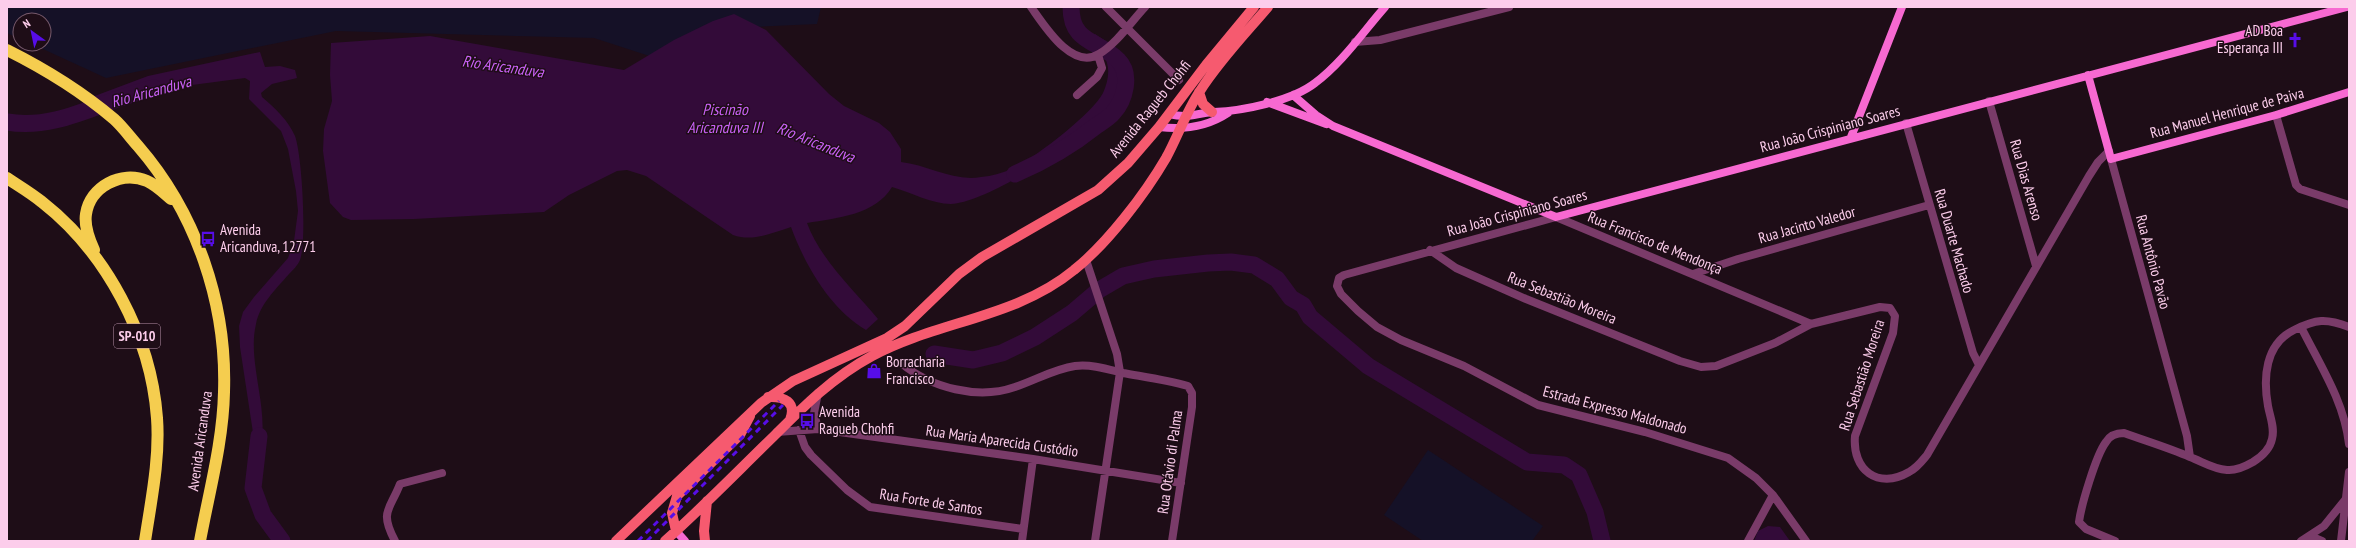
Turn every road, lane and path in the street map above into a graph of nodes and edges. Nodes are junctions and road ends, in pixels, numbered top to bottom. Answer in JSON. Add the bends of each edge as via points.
{"nodes":[{"id":1,"x":1032,"y":7,"type":"edge"},
{"id":2,"x":1106,"y":7,"type":"edge"},
{"id":3,"x":1145,"y":7,"type":"edge"},
{"id":4,"x":1254,"y":7,"type":"edge"},
{"id":5,"x":1268,"y":7,"type":"edge"},
{"id":6,"x":1385,"y":7,"type":"edge"},
{"id":7,"x":1509,"y":7,"type":"edge"},
{"id":8,"x":1902,"y":7,"type":"edge"},
{"id":9,"x":2347,"y":7,"type":"edge"},
{"id":10,"x":1127,"y":28,"type":"junction"},
{"id":11,"x":1355,"y":42,"type":"junction"},
{"id":12,"x":7,"y":50,"type":"edge"},
{"id":13,"x":1100,"y":53,"type":"junction"},
{"id":14,"x":2088,"y":75,"type":"junction"},
{"id":15,"x":1179,"y":80,"type":"dead end"},
{"id":16,"x":1199,"y":92,"type":"junction"},
{"id":17,"x":2349,"y":92,"type":"edge"},
{"id":18,"x":1077,"y":95,"type":"dead end"},
{"id":19,"x":1293,"y":95,"type":"junction"},
{"id":20,"x":1989,"y":101,"type":"junction"},
{"id":21,"x":1267,"y":102,"type":"junction"},
{"id":22,"x":1212,"y":112,"type":"junction"},
{"id":23,"x":1228,"y":113,"type":"junction"},
{"id":24,"x":1169,"y":114,"type":"junction"},
{"id":25,"x":2276,"y":115,"type":"junction"},
{"id":26,"x":1185,"y":118,"type":"junction"},
{"id":27,"x":1906,"y":123,"type":"junction"},
{"id":28,"x":1333,"y":126,"type":"junction"},
{"id":29,"x":1158,"y":127,"type":"junction"},
{"id":30,"x":1179,"y":130,"type":"junction"},
{"id":31,"x":1851,"y":137,"type":"junction"},
{"id":32,"x":2110,"y":155,"type":"junction"},
{"id":33,"x":7,"y":178,"type":"edge"},
{"id":34,"x":1928,"y":205,"type":"junction"},
{"id":35,"x":2349,"y":206,"type":"edge"},
{"id":36,"x":182,"y":210,"type":"junction"},
{"id":37,"x":1556,"y":217,"type":"junction"},
{"id":38,"x":1430,"y":250,"type":"junction"},
{"id":39,"x":1086,"y":260,"type":"junction"},
{"id":40,"x":2036,"y":266,"type":"junction"},
{"id":41,"x":102,"y":268,"type":"junction"},
{"id":42,"x":1693,"y":274,"type":"junction"},
{"id":43,"x":1341,"y":294,"type":"joint"},
{"id":44,"x":1811,"y":324,"type":"junction"},
{"id":45,"x":2300,"y":327,"type":"junction"},
{"id":46,"x":2349,"y":327,"type":"edge"},
{"id":47,"x":901,"y":363,"type":"dead end"},
{"id":48,"x":1978,"y":365,"type":"junction"},
{"id":49,"x":1120,"y":372,"type":"junction"},
{"id":50,"x":818,"y":393,"type":"junction"},
{"id":51,"x":768,"y":398,"type":"junction"},
{"id":52,"x":751,"y":412,"type":"junction"},
{"id":53,"x":790,"y":420,"type":"junction"},
{"id":54,"x":818,"y":429,"type":"junction"},
{"id":55,"x":799,"y":430,"type":"junction"},
{"id":56,"x":778,"y":432,"type":"junction"},
{"id":57,"x":2349,"y":444,"type":"edge"},
{"id":58,"x":2190,"y":457,"type":"junction"},
{"id":59,"x":1034,"y":459,"type":"junction"},
{"id":60,"x":1105,"y":470,"type":"junction"},
{"id":61,"x":2349,"y":472,"type":"edge"},
{"id":62,"x":442,"y":473,"type":"dead end"},
{"id":63,"x":1181,"y":483,"type":"junction"},
{"id":64,"x":1773,"y":495,"type":"junction"},
{"id":65,"x":2346,"y":500,"type":"junction"},
{"id":66,"x":707,"y":501,"type":"junction"},
{"id":67,"x":1023,"y":529,"type":"junction"},
{"id":68,"x":676,"y":531,"type":"junction"},
{"id":69,"x":2310,"y":536,"type":"junction"},
{"id":70,"x":145,"y":541,"type":"edge"},
{"id":71,"x":200,"y":541,"type":"edge"},
{"id":72,"x":395,"y":541,"type":"edge"},
{"id":73,"x":616,"y":541,"type":"edge"},
{"id":74,"x":665,"y":541,"type":"edge"},
{"id":75,"x":685,"y":541,"type":"edge"},
{"id":76,"x":705,"y":541,"type":"edge"},
{"id":77,"x":1022,"y":541,"type":"edge"},
{"id":78,"x":1095,"y":541,"type":"edge"},
{"id":79,"x":1172,"y":541,"type":"edge"},
{"id":80,"x":1748,"y":541,"type":"edge"},
{"id":81,"x":1806,"y":541,"type":"edge"},
{"id":82,"x":2115,"y":541,"type":"edge"},
{"id":83,"x":2301,"y":541,"type":"edge"},
{"id":84,"x":2322,"y":541,"type":"edge"},
{"id":85,"x":2341,"y":541,"type":"edge"}],
"edges":[{"from":1,"to":13,"type":"street","via":[[1053,38],[1070,52],[1089,57]]},
{"from":2,"to":10,"type":"street"},
{"from":3,"to":10,"type":"street"},
{"from":4,"to":24,"type":"main road","name":"Avenida Ragueb Chohfi"},
{"from":5,"to":16,"type":"main road","name":"Avenida Ragueb Chohfi"},
{"from":6,"to":11,"type":"street"},
{"from":7,"to":11,"type":"street","via":[[1380,40]]},
{"from":8,"to":31,"type":"street"},
{"from":9,"to":14,"type":"street","name":"Rua João Crispiniano Soares"},
{"from":10,"to":13,"type":"street"},
{"from":10,"to":15,"type":"street"},
{"from":11,"to":19,"type":"street","via":[[1319,80]]},
{"from":12,"to":36,"type":"highway","name":"Avenida Aricanduva","via":[[80,93],[115,120],[150,160]]},
{"from":13,"to":18,"type":"street","via":[[1102,68],[1097,77]]},
{"from":14,"to":20,"type":"street","name":"Rua João Crispiniano Soares"},
{"from":14,"to":32,"type":"street","name":"Rua Antônio Pavão"},
{"from":16,"to":22,"type":"main road","via":[[1203,104]]},
{"from":16,"to":26,"type":"main road","name":"Avenida Ragueb Chohfi"},
{"from":17,"to":25,"type":"street","name":"Rua Manuel Henrique de Paiva"},
{"from":19,"to":21,"type":"street"},
{"from":19,"to":28,"type":"street","name":"Rua Francisco de Mendonça"},
{"from":20,"to":27,"type":"street","name":"Rua João Crispiniano Soares"},
{"from":20,"to":40,"type":"street","name":"Rua Dias Arenso"},
{"from":21,"to":23,"type":"street"},
{"from":21,"to":28,"type":"street","name":"Rua Francisco de Mendonça"},
{"from":22,"to":23,"type":"street"},
{"from":22,"to":26,"type":"street"},
{"from":23,"to":30,"type":"street","via":[[1216,121]]},
{"from":24,"to":26,"type":"street"},
{"from":24,"to":29,"type":"main road","name":"Avenida Ragueb Chohfi"},
{"from":25,"to":32,"type":"street","name":"Rua Manuel Henrique de Paiva"},
{"from":25,"to":35,"type":"street","via":[[2296,185],[2300,189]]},
{"from":26,"to":30,"type":"main road","name":"Avenida Ragueb Chohfi"},
{"from":27,"to":31,"type":"street","name":"Rua João Crispiniano Soares"},
{"from":27,"to":34,"type":"street","name":"Rua Duarte Machado"},
{"from":28,"to":37,"type":"street","name":"Rua Francisco de Mendonça"},
{"from":29,"to":30,"type":"street"},
{"from":29,"to":51,"type":"main road","name":"Avenida Ragueb Chohfi","via":[[1128,163],[1098,190],[965,270],[905,326],[887,338],[793,381]]},
{"from":30,"to":39,"type":"main road","name":"Avenida Ragueb Chohfi","via":[[1166,158],[1138,198]]},
{"from":31,"to":37,"type":"street","name":"Rua João Crispiniano Soares"},
{"from":32,"to":40,"type":"street","name":"Rua Sebastião Moreira","via":[[2098,162]]},
{"from":32,"to":58,"type":"street","name":"Rua Antônio Pavão","via":[[2187,436]]},
{"from":33,"to":41,"type":"highway","number":"SP-010","via":[[42,202],[64,222],[86,245]]},
{"from":34,"to":42,"type":"street","name":"Rua Jacinto Valedor"},
{"from":34,"to":48,"type":"street","name":"Rua Duarte Machado"},
{"from":36,"to":41,"type":"highway","via":[[146,180],[123,178],[104,186],[90,200],[86,222],[90,242]]},
{"from":36,"to":71,"type":"highway","name":"Avenida Aricanduva","via":[[193,232],[212,288],[224,352],[221,428]]},
{"from":37,"to":38,"type":"street","name":"Rua João Crispiniano Soares"},
{"from":37,"to":42,"type":"street","name":"Rua Francisco de Mendonça"},
{"from":38,"to":43,"type":"street","name":"Rua João Crispiniano Soares","via":[[1344,275],[1337,281]]},
{"from":38,"to":44,"type":"street","name":"Rua Sebastião Moreira","via":[[1456,268],[1519,296],[1696,366],[1723,364],[1775,343]]},
{"from":39,"to":49,"type":"street","via":[[1117,354]]},
{"from":39,"to":50,"type":"main road","name":"Avenida Ragueb Chohfi","via":[[1058,282],[1024,300],[874,355],[836,378]]},
{"from":40,"to":48,"type":"street","name":"Rua Sebastião Moreira"},
{"from":41,"to":70,"type":"highway","number":"SP-010","via":[[134,327],[154,397],[157,441]]},
{"from":42,"to":44,"type":"street","name":"Rua Francisco de Mendonça"},
{"from":43,"to":64,"type":"street","name":"Estrada Expresso Maldonado","via":[[1377,327],[1464,366],[1538,405],[1710,451],[1742,467]]},
{"from":44,"to":48,"type":"street","name":"Rua Sebastião Moreira","via":[[1880,307],[1893,311],[1896,322],[1893,333],[1855,436],[1854,449],[1862,468],[1877,476],[1899,476],[1909,473],[1920,463]]},
{"from":45,"to":46,"type":"street","via":[[2321,320]]},
{"from":45,"to":57,"type":"street","via":[[2339,402]]},
{"from":45,"to":58,"type":"street","via":[[2285,334],[2276,344],[2269,360],[2265,386],[2273,439],[2268,448],[2250,464],[2229,471]]},
{"from":47,"to":49,"type":"street","via":[[929,381],[974,392],[995,392],[1015,388],[1049,373],[1077,366],[1096,366]]},
{"from":49,"to":60,"type":"street"},
{"from":49,"to":63,"type":"street","name":"Rua Otávio di Palma","via":[[1190,387],[1192,407]]},
{"from":50,"to":53,"type":"main road","name":"Avenida Ragueb Chohfi"},
{"from":50,"to":54,"type":"street","via":[[814,413]]},
{"from":51,"to":52,"type":"main road","name":"Avenida Ragueb Chohfi"},
{"from":51,"to":53,"type":"main road","via":[[781,397],[789,402],[792,409]]},
{"from":52,"to":68,"type":"main road","via":[[747,425],[740,435],[677,496],[672,513]]},
{"from":52,"to":73,"type":"main road","name":"Avenida Ragueb Chohfi"},
{"from":53,"to":56,"type":"main road","name":"Avenida Ragueb Chohfi"},
{"from":54,"to":55,"type":"street","name":"Rua Maria Aparecida Custódio"},
{"from":54,"to":59,"type":"street","name":"Rua Maria Aparecida Custódio"},
{"from":55,"to":56,"type":"street","name":"Rua Maria Aparecida Custódio"},
{"from":55,"to":67,"type":"street","name":"Rua Forte de Santos","via":[[811,455],[847,490],[870,507]]},
{"from":56,"to":66,"type":"main road","name":"Avenida Ragueb Chohfi"},
{"from":58,"to":82,"type":"street","via":[[2124,433],[2117,433],[2106,441],[2100,452],[2079,522],[2086,529]]},
{"from":59,"to":60,"type":"street","name":"Rua Maria Aparecida Custódio"},
{"from":59,"to":67,"type":"street"},
{"from":60,"to":63,"type":"street","name":"Rua Maria Aparecida Custódio"},
{"from":60,"to":78,"type":"street"},
{"from":61,"to":65,"type":"street"},
{"from":62,"to":72,"type":"street","via":[[400,484],[386,512],[389,531]]},
{"from":63,"to":79,"type":"street","name":"Rua Otávio di Palma"},
{"from":64,"to":80,"type":"street"},
{"from":64,"to":81,"type":"street","name":"Estrada Expresso Maldonado"},
{"from":65,"to":69,"type":"street","via":[[2324,526]]},
{"from":65,"to":85,"type":"street"},
{"from":66,"to":68,"type":"main road","name":"Avenida Ragueb Chohfi"},
{"from":66,"to":76,"type":"main road"},
{"from":67,"to":77,"type":"street"},
{"from":68,"to":74,"type":"main road","name":"Avenida Ragueb Chohfi"},
{"from":68,"to":75,"type":"street"},
{"from":69,"to":83,"type":"street"},
{"from":69,"to":84,"type":"street"}]}
